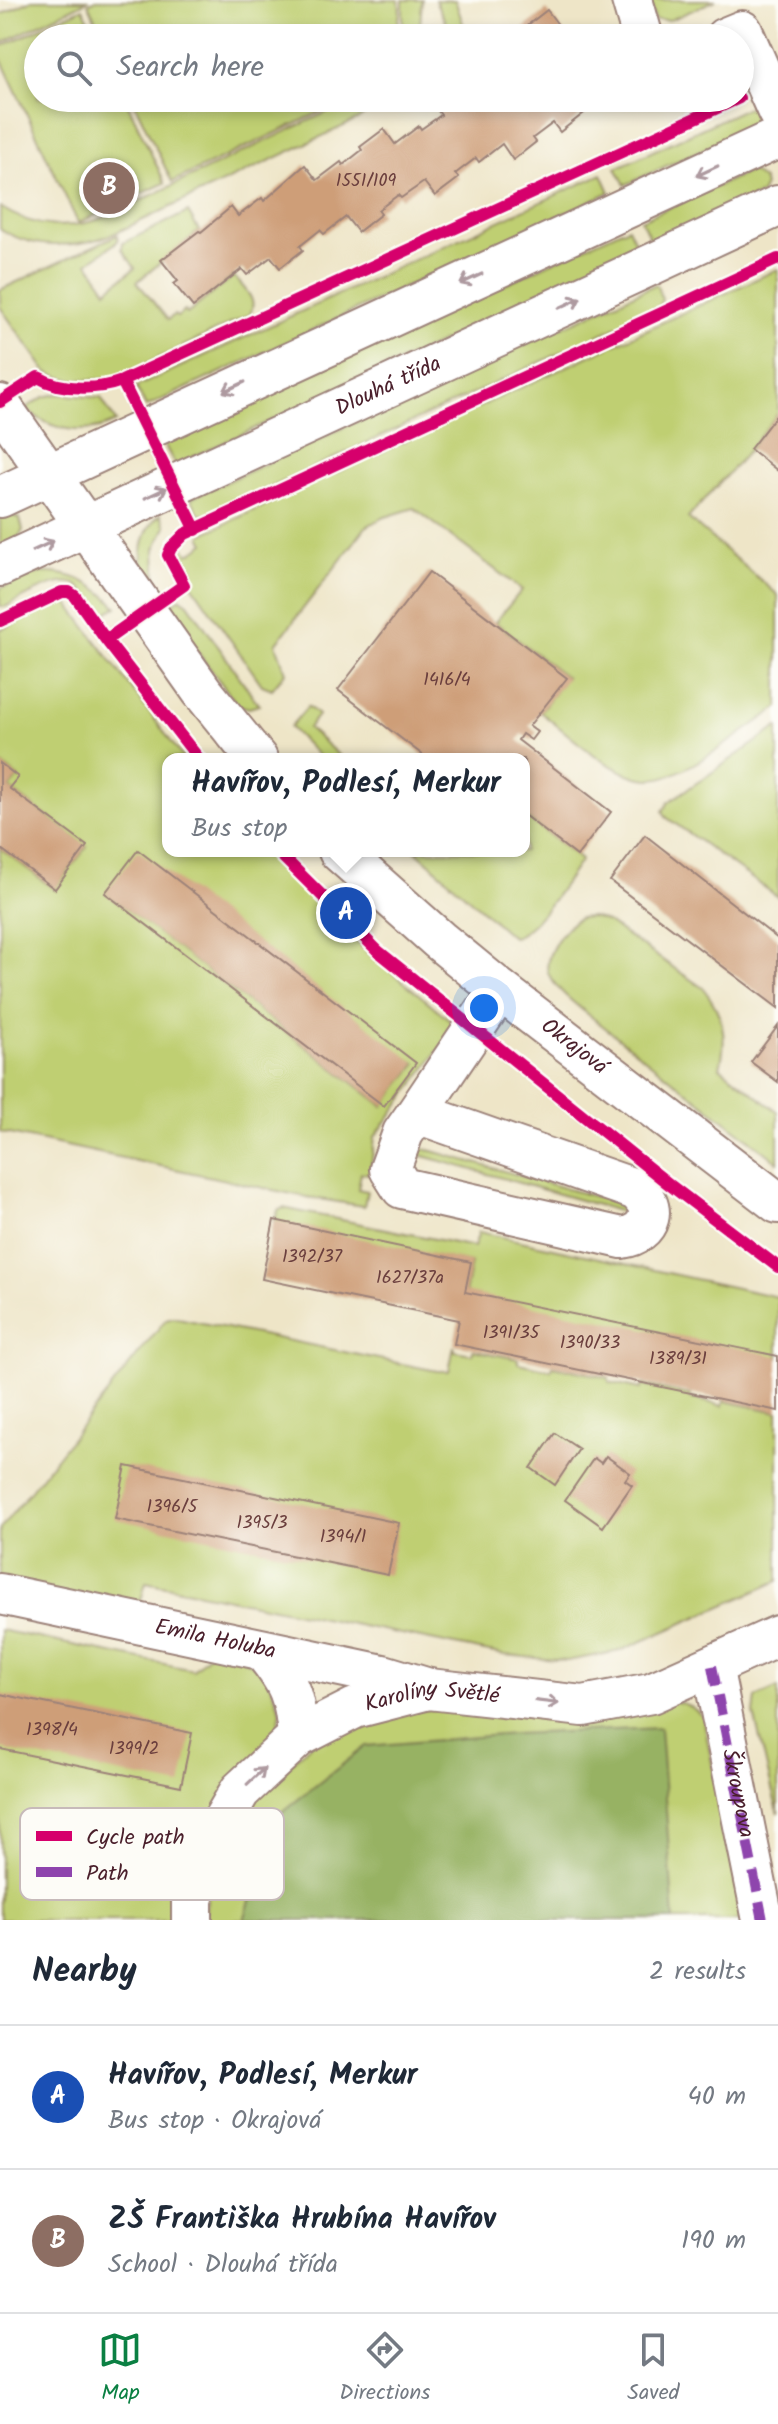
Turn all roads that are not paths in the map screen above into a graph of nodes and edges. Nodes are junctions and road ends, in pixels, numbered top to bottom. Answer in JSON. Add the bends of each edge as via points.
{"nodes":[{"id":1,"x":632,"y":0,"type":"edge"},
{"id":2,"x":639,"y":24,"type":"edge"},
{"id":3,"x":754,"y":58,"type":"edge"},
{"id":4,"x":778,"y":112,"type":"edge"},
{"id":5,"x":778,"y":138,"type":"edge"},
{"id":6,"x":778,"y":206,"type":"edge"},
{"id":7,"x":0,"y":405,"type":"edge"},
{"id":8,"x":49,"y":474,"type":"junction"},
{"id":9,"x":0,"y":497,"type":"edge"},
{"id":10,"x":85,"y":526,"type":"junction"},
{"id":11,"x":0,"y":566,"type":"edge"},
{"id":12,"x":252,"y":753,"type":"edge"},
{"id":13,"x":346,"y":857,"type":"edge"},
{"id":14,"x":500,"y":990,"type":"junction"},
{"id":15,"x":417,"y":1113,"type":"junction"},
{"id":16,"x":778,"y":1203,"type":"edge"},
{"id":17,"x":0,"y":1594,"type":"edge"},
{"id":18,"x":778,"y":1636,"type":"edge"},
{"id":19,"x":264,"y":1652,"type":"junction"},
{"id":20,"x":712,"y":1666,"type":"junction"},
{"id":21,"x":429,"y":1689,"type":"junction"},
{"id":22,"x":298,"y":1737,"type":"junction"},
{"id":23,"x":230,"y":1808,"type":"edge"},
{"id":24,"x":763,"y":1920,"type":"edge"}],
"edges":[{"from":1,"to":2,"type":"street"},
{"from":3,"to":4,"type":"street"},
{"from":5,"to":8,"type":"street","one_way":true},
{"from":10,"to":6,"type":"street","name":"Dlouhá třída","one_way":true},
{"from":7,"to":8,"type":"street"},
{"from":8,"to":9,"type":"street"},
{"from":8,"to":10,"type":"street"},
{"from":11,"to":10,"type":"street","name":"Dlouhá třída","one_way":true},
{"from":10,"to":12,"type":"street"},
{"from":13,"to":14,"type":"street","name":"Okrajová"},
{"from":14,"to":15,"type":"street"},
{"from":14,"to":16,"type":"street","name":"Okrajová"},
{"from":15,"to":15,"type":"street","via":[[390,1169],[402,1188],[622,1238],[633,1236],[648,1221],[648,1202],[634,1189]]},
{"from":17,"to":19,"type":"street","name":"Emila Holuba"},
{"from":18,"to":20,"type":"street","name":"Karolíny Světlé"},
{"from":19,"to":21,"type":"street","name":"Emila Holuba"},
{"from":19,"to":22,"type":"street","via":[[283,1676],[295,1704]]},
{"from":21,"to":20,"type":"street","name":"Karolíny Světlé","one_way":true,"via":[[583,1706],[651,1693]]},
{"from":20,"to":24,"type":"street","name":"Škroupova"},
{"from":21,"to":22,"type":"street","name":"Karolíny Světlé","via":[[355,1708]]},
{"from":23,"to":22,"type":"street","name":"Karolíny Světlé","one_way":true,"via":[[240,1791]]}]}
